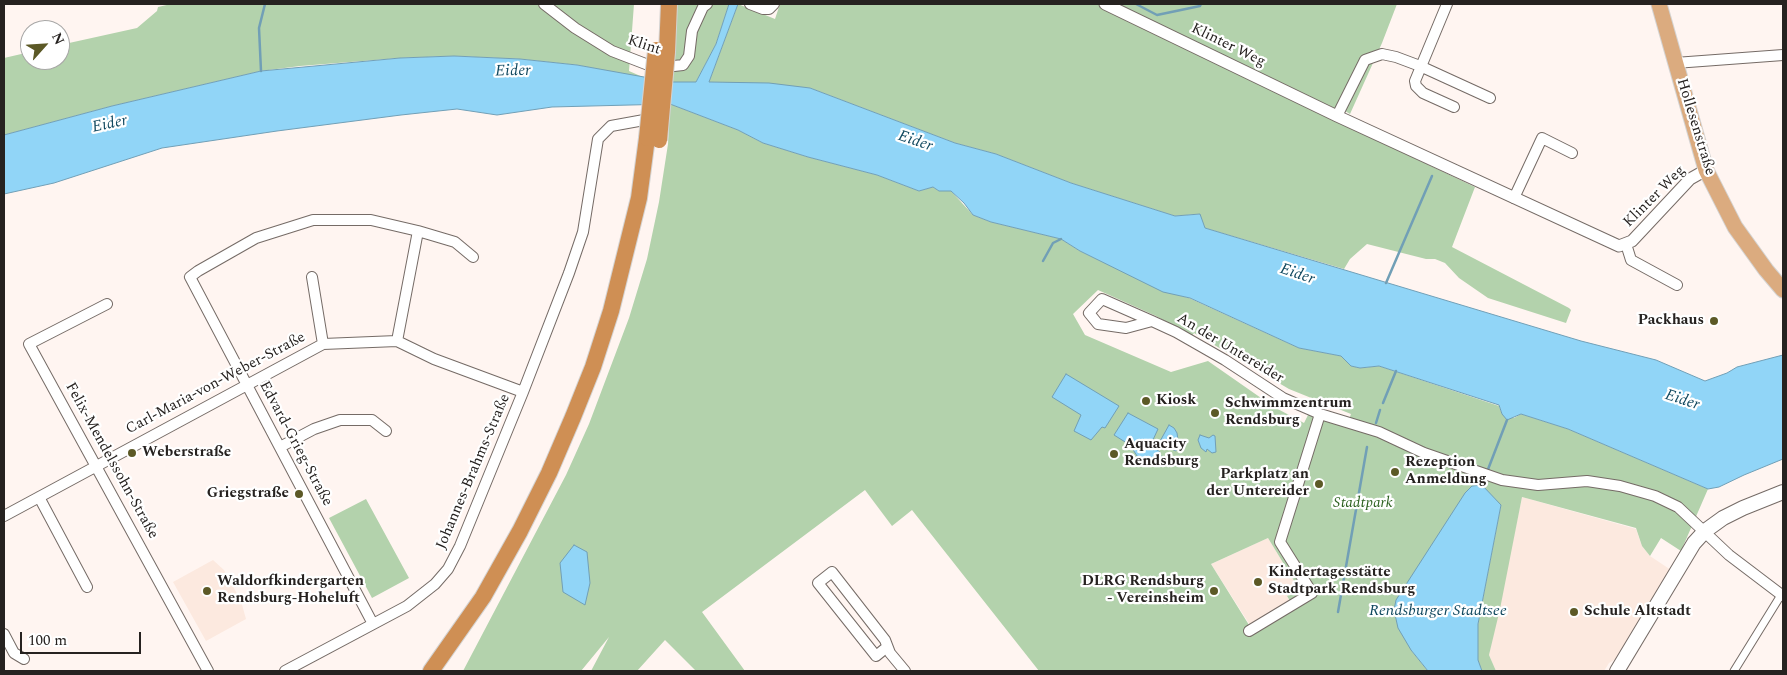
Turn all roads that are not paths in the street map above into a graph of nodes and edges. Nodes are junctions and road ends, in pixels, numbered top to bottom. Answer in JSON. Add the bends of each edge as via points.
{"nodes":[{"id":1,"x":544,"y":4,"type":"edge"},
{"id":2,"x":658,"y":4,"type":"edge"},
{"id":3,"x":669,"y":4,"type":"edge"},
{"id":4,"x":707,"y":4,"type":"edge"},
{"id":5,"x":750,"y":4,"type":"edge"},
{"id":6,"x":774,"y":4,"type":"edge"},
{"id":7,"x":1105,"y":4,"type":"edge"},
{"id":8,"x":1447,"y":4,"type":"edge"},
{"id":9,"x":1659,"y":4,"type":"edge"},
{"id":10,"x":661,"y":51,"type":"junction"},
{"id":11,"x":1783,"y":55,"type":"edge"},
{"id":12,"x":1675,"y":63,"type":"junction"},
{"id":13,"x":1420,"y":66,"type":"junction"},
{"id":14,"x":1490,"y":98,"type":"dead end"},
{"id":15,"x":1454,"y":107,"type":"dead end"},
{"id":16,"x":1337,"y":116,"type":"junction"},
{"id":17,"x":667,"y":124,"type":"dead end"},
{"id":18,"x":653,"y":139,"type":"junction"},
{"id":19,"x":1572,"y":153,"type":"dead end"},
{"id":20,"x":1706,"y":170,"type":"junction"},
{"id":21,"x":1514,"y":198,"type":"junction"},
{"id":22,"x":418,"y":231,"type":"junction"},
{"id":23,"x":1626,"y":244,"type":"junction"},
{"id":24,"x":474,"y":257,"type":"dead end"},
{"id":25,"x":312,"y":277,"type":"dead end"},
{"id":26,"x":1677,"y":286,"type":"dead end"},
{"id":27,"x":1783,"y":290,"type":"edge"},
{"id":28,"x":107,"y":304,"type":"dead end"},
{"id":29,"x":1152,"y":321,"type":"junction"},
{"id":30,"x":397,"y":341,"type":"junction"},
{"id":31,"x":324,"y":344,"type":"junction"},
{"id":32,"x":247,"y":385,"type":"junction"},
{"id":33,"x":523,"y":392,"type":"junction"},
{"id":34,"x":1320,"y":414,"type":"junction"},
{"id":35,"x":386,"y":431,"type":"dead end"},
{"id":36,"x":280,"y":447,"type":"junction"},
{"id":37,"x":97,"y":466,"type":"junction"},
{"id":38,"x":1783,"y":492,"type":"edge"},
{"id":39,"x":39,"y":497,"type":"junction"},
{"id":40,"x":4,"y":516,"type":"edge"},
{"id":41,"x":1705,"y":531,"type":"junction"},
{"id":42,"x":87,"y":587,"type":"dead end"},
{"id":43,"x":1782,"y":596,"type":"edge"},
{"id":44,"x":373,"y":624,"type":"junction"},
{"id":45,"x":1249,"y":631,"type":"dead end"},
{"id":46,"x":4,"y":634,"type":"edge"},
{"id":47,"x":887,"y":647,"type":"junction"},
{"id":48,"x":24,"y":659,"type":"dead end"},
{"id":49,"x":208,"y":671,"type":"edge"},
{"id":50,"x":285,"y":671,"type":"edge"},
{"id":51,"x":431,"y":671,"type":"edge"},
{"id":52,"x":444,"y":671,"type":"edge"},
{"id":53,"x":905,"y":671,"type":"edge"},
{"id":54,"x":1617,"y":671,"type":"edge"},
{"id":55,"x":1734,"y":671,"type":"edge"}],
"edges":[{"from":1,"to":4,"type":"street","name":"Klint","via":[[574,28],[612,51],[656,68],[683,65],[689,56],[692,31]]},
{"from":2,"to":10,"type":"highway"},
{"from":3,"to":10,"type":"highway"},
{"from":5,"to":6,"type":"street","via":[[769,9]]},
{"from":7,"to":16,"type":"street","name":"Klinter Weg"},
{"from":8,"to":13,"type":"street"},
{"from":9,"to":12,"type":"main road","name":"Hollesenstraße"},
{"from":10,"to":18,"type":"highway","bridge":true},
{"from":11,"to":12,"type":"street"},
{"from":12,"to":20,"type":"main road","name":"Hollesenstraße"},
{"from":13,"to":14,"type":"street"},
{"from":13,"to":15,"type":"street","via":[[1415,81],[1418,90]]},
{"from":13,"to":16,"type":"street","via":[[1382,54],[1365,60]]},
{"from":16,"to":21,"type":"street","name":"Klinter Weg"},
{"from":17,"to":33,"type":"street","name":"Johannes-Brahms-Straße","via":[[644,120],[611,126],[598,139],[583,232]]},
{"from":18,"to":51,"type":"highway","via":[[612,311],[573,418],[516,539],[483,597]]},
{"from":18,"to":52,"type":"highway","via":[[648,200],[621,313],[582,421],[529,537],[486,611]]},
{"from":19,"to":21,"type":"street","via":[[1542,138]]},
{"from":20,"to":23,"type":"street","name":"Klinter Weg","via":[[1690,179]]},
{"from":20,"to":27,"type":"main road","name":"Hollesenstraße","via":[[1735,227]]},
{"from":21,"to":23,"type":"street","name":"Klinter Weg","via":[[1619,246]]},
{"from":22,"to":24,"type":"street","via":[[455,242]]},
{"from":22,"to":30,"type":"street"},
{"from":22,"to":32,"type":"street","name":"Edvard-Grieg-Straße","via":[[372,220],[313,220],[256,238],[190,277]]},
{"from":23,"to":26,"type":"street","name":"Klinter Weg","via":[[1631,260]]},
{"from":25,"to":31,"type":"street","name":"Carl-Maria-von-Weber-Straße"},
{"from":28,"to":37,"type":"street","name":"Felix-Mendelssohn-Straße","via":[[29,344]]},
{"from":29,"to":29,"type":"street","name":"An der Untereider","via":[[1102,299],[1089,313],[1098,324],[1126,328]]},
{"from":29,"to":34,"type":"street","name":"An der Untereider","via":[[1225,360],[1283,398]]},
{"from":30,"to":31,"type":"street","name":"Carl-Maria-von-Weber-Straße"},
{"from":30,"to":33,"type":"street","name":"Carl-Maria-von-Weber-Straße","via":[[434,359]]},
{"from":31,"to":32,"type":"street","name":"Carl-Maria-von-Weber-Straße"},
{"from":32,"to":36,"type":"street","name":"Edvard-Grieg-Straße"},
{"from":32,"to":37,"type":"street","name":"Carl-Maria-von-Weber-Straße"},
{"from":33,"to":44,"type":"street","name":"Johannes-Brahms-Straße","via":[[448,569],[407,606]]},
{"from":34,"to":41,"type":"street","name":"An der Untereider","via":[[1379,432],[1424,453],[1502,480],[1538,485],[1587,481],[1655,496],[1678,507]]},
{"from":34,"to":45,"type":"street","via":[[1280,542],[1312,594]]},
{"from":35,"to":36,"type":"street","via":[[372,420],[340,420]]},
{"from":36,"to":44,"type":"street","name":"Edvard-Grieg-Straße"},
{"from":37,"to":39,"type":"street","name":"Carl-Maria-von-Weber-Straße"},
{"from":37,"to":49,"type":"street","name":"Felix-Mendelssohn-Straße"},
{"from":38,"to":41,"type":"main road","via":[[1742,508]]},
{"from":39,"to":40,"type":"street","name":"Carl-Maria-von-Weber-Straße"},
{"from":39,"to":42,"type":"street"},
{"from":41,"to":43,"type":"street","name":"An der Untereider","via":[[1729,555]]},
{"from":41,"to":54,"type":"main road","via":[[1694,543]]},
{"from":43,"to":55,"type":"street"},
{"from":44,"to":50,"type":"street","name":"Johannes-Brahms-Straße"},
{"from":46,"to":48,"type":"street","via":[[14,653]]},
{"from":47,"to":47,"type":"street","via":[[885,640],[832,572],[818,583],[876,656]]},
{"from":47,"to":53,"type":"street"}]}
